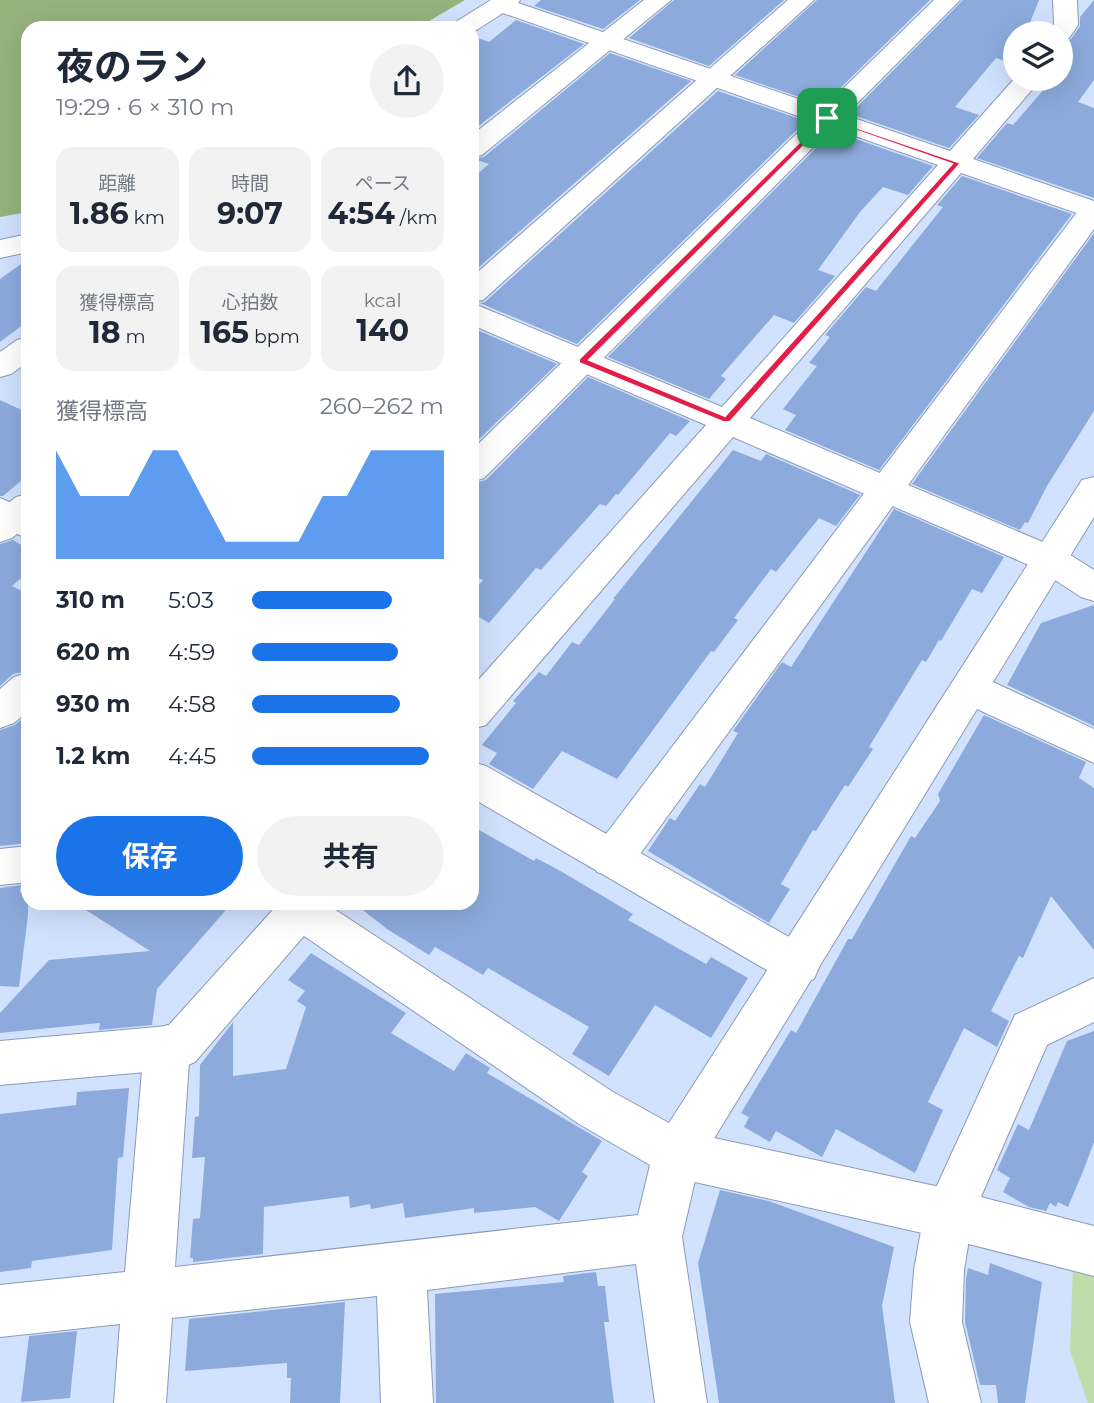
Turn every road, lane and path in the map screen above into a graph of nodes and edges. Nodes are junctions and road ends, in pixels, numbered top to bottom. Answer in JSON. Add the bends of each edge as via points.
{"nodes":[{"id":1,"x":659,"y":0,"type":"edge"},
{"id":2,"x":803,"y":0,"type":"edge"},
{"id":3,"x":948,"y":0,"type":"edge"},
{"id":4,"x":1066,"y":0,"type":"edge"},
{"id":5,"x":505,"y":3,"type":"edge"},
{"id":6,"x":475,"y":21,"type":"edge"},
{"id":7,"x":1066,"y":21,"type":"edge"},
{"id":8,"x":607,"y":41,"type":"junction"},
{"id":9,"x":714,"y":79,"type":"junction"},
{"id":10,"x":1018,"y":91,"type":"edge"},
{"id":11,"x":827,"y":118,"type":"junction"},
{"id":12,"x":479,"y":143,"type":"edge"},
{"id":13,"x":957,"y":163,"type":"junction"},
{"id":14,"x":1094,"y":210,"type":"edge"},
{"id":15,"x":21,"y":244,"type":"edge"},
{"id":16,"x":0,"y":249,"type":"edge"},
{"id":17,"x":479,"y":287,"type":"edge"},
{"id":18,"x":479,"y":316,"type":"edge"},
{"id":19,"x":21,"y":352,"type":"edge"},
{"id":20,"x":583,"y":361,"type":"junction"},
{"id":21,"x":0,"y":367,"type":"edge"},
{"id":22,"x":727,"y":420,"type":"junction"},
{"id":23,"x":479,"y":463,"type":"edge"},
{"id":24,"x":886,"y":489,"type":"junction"},
{"id":25,"x":1094,"y":489,"type":"edge"},
{"id":26,"x":1051,"y":560,"type":"junction"},
{"id":27,"x":1093,"y":586,"type":"edge"},
{"id":28,"x":968,"y":687,"type":"junction"},
{"id":29,"x":21,"y":694,"type":"edge"},
{"id":30,"x":479,"y":706,"type":"edge"},
{"id":31,"x":0,"y":712,"type":"edge"},
{"id":32,"x":1094,"y":747,"type":"edge"},
{"id":33,"x":479,"y":782,"type":"edge"},
{"id":34,"x":612,"y":859,"type":"junction"},
{"id":35,"x":21,"y":865,"type":"edge"},
{"id":36,"x":0,"y":867,"type":"edge"},
{"id":37,"x":299,"y":910,"type":"edge"},
{"id":38,"x":309,"y":910,"type":"edge"},
{"id":39,"x":798,"y":965,"type":"junction"},
{"id":40,"x":1094,"y":999,"type":"edge"},
{"id":41,"x":167,"y":1047,"type":"junction"},
{"id":42,"x":0,"y":1063,"type":"edge"},
{"id":43,"x":677,"y":1154,"type":"junction"},
{"id":44,"x":948,"y":1214,"type":"junction"},
{"id":45,"x":657,"y":1237,"type":"junction"},
{"id":46,"x":1094,"y":1251,"type":"edge"},
{"id":47,"x":401,"y":1268,"type":"junction"},
{"id":48,"x":146,"y":1294,"type":"junction"},
{"id":49,"x":0,"y":1311,"type":"edge"},
{"id":50,"x":140,"y":1403,"type":"edge"},
{"id":51,"x":407,"y":1403,"type":"edge"},
{"id":52,"x":681,"y":1403,"type":"edge"},
{"id":53,"x":955,"y":1403,"type":"edge"}],
"edges":[{"from":1,"to":8,"type":"street"},
{"from":2,"to":9,"type":"street"},
{"from":3,"to":11,"type":"street"},
{"from":4,"to":7,"type":"street"},
{"from":5,"to":6,"type":"street"},
{"from":5,"to":8,"type":"street"},
{"from":8,"to":9,"type":"street"},
{"from":8,"to":12,"type":"street"},
{"from":9,"to":11,"type":"street"},
{"from":9,"to":17,"type":"street"},
{"from":10,"to":13,"type":"street"},
{"from":11,"to":13,"type":"street"},
{"from":11,"to":20,"type":"street"},
{"from":13,"to":14,"type":"street"},
{"from":13,"to":22,"type":"street"},
{"from":14,"to":24,"type":"street"},
{"from":15,"to":16,"type":"street"},
{"from":18,"to":20,"type":"street"},
{"from":19,"to":21,"type":"street"},
{"from":20,"to":22,"type":"street"},
{"from":20,"to":23,"type":"street"},
{"from":22,"to":24,"type":"street"},
{"from":22,"to":30,"type":"street"},
{"from":24,"to":26,"type":"street"},
{"from":24,"to":34,"type":"street"},
{"from":25,"to":26,"type":"street"},
{"from":26,"to":27,"type":"street"},
{"from":26,"to":28,"type":"street"},
{"from":28,"to":32,"type":"street"},
{"from":28,"to":39,"type":"street"},
{"from":29,"to":31,"type":"street"},
{"from":33,"to":34,"type":"street"},
{"from":34,"to":39,"type":"street"},
{"from":35,"to":36,"type":"street"},
{"from":37,"to":41,"type":"street","via":[[179,1047]]},
{"from":38,"to":43,"type":"street","via":[[596,1108]]},
{"from":39,"to":43,"type":"street"},
{"from":40,"to":44,"type":"street","via":[[1031,1030]]},
{"from":41,"to":42,"type":"street"},
{"from":41,"to":48,"type":"street"},
{"from":43,"to":44,"type":"street"},
{"from":43,"to":45,"type":"street"},
{"from":44,"to":46,"type":"street"},
{"from":44,"to":53,"type":"street","via":[[936,1322]]},
{"from":45,"to":47,"type":"street"},
{"from":45,"to":52,"type":"street"},
{"from":47,"to":48,"type":"street"},
{"from":47,"to":51,"type":"street"},
{"from":48,"to":49,"type":"street"},
{"from":48,"to":50,"type":"street"}]}
